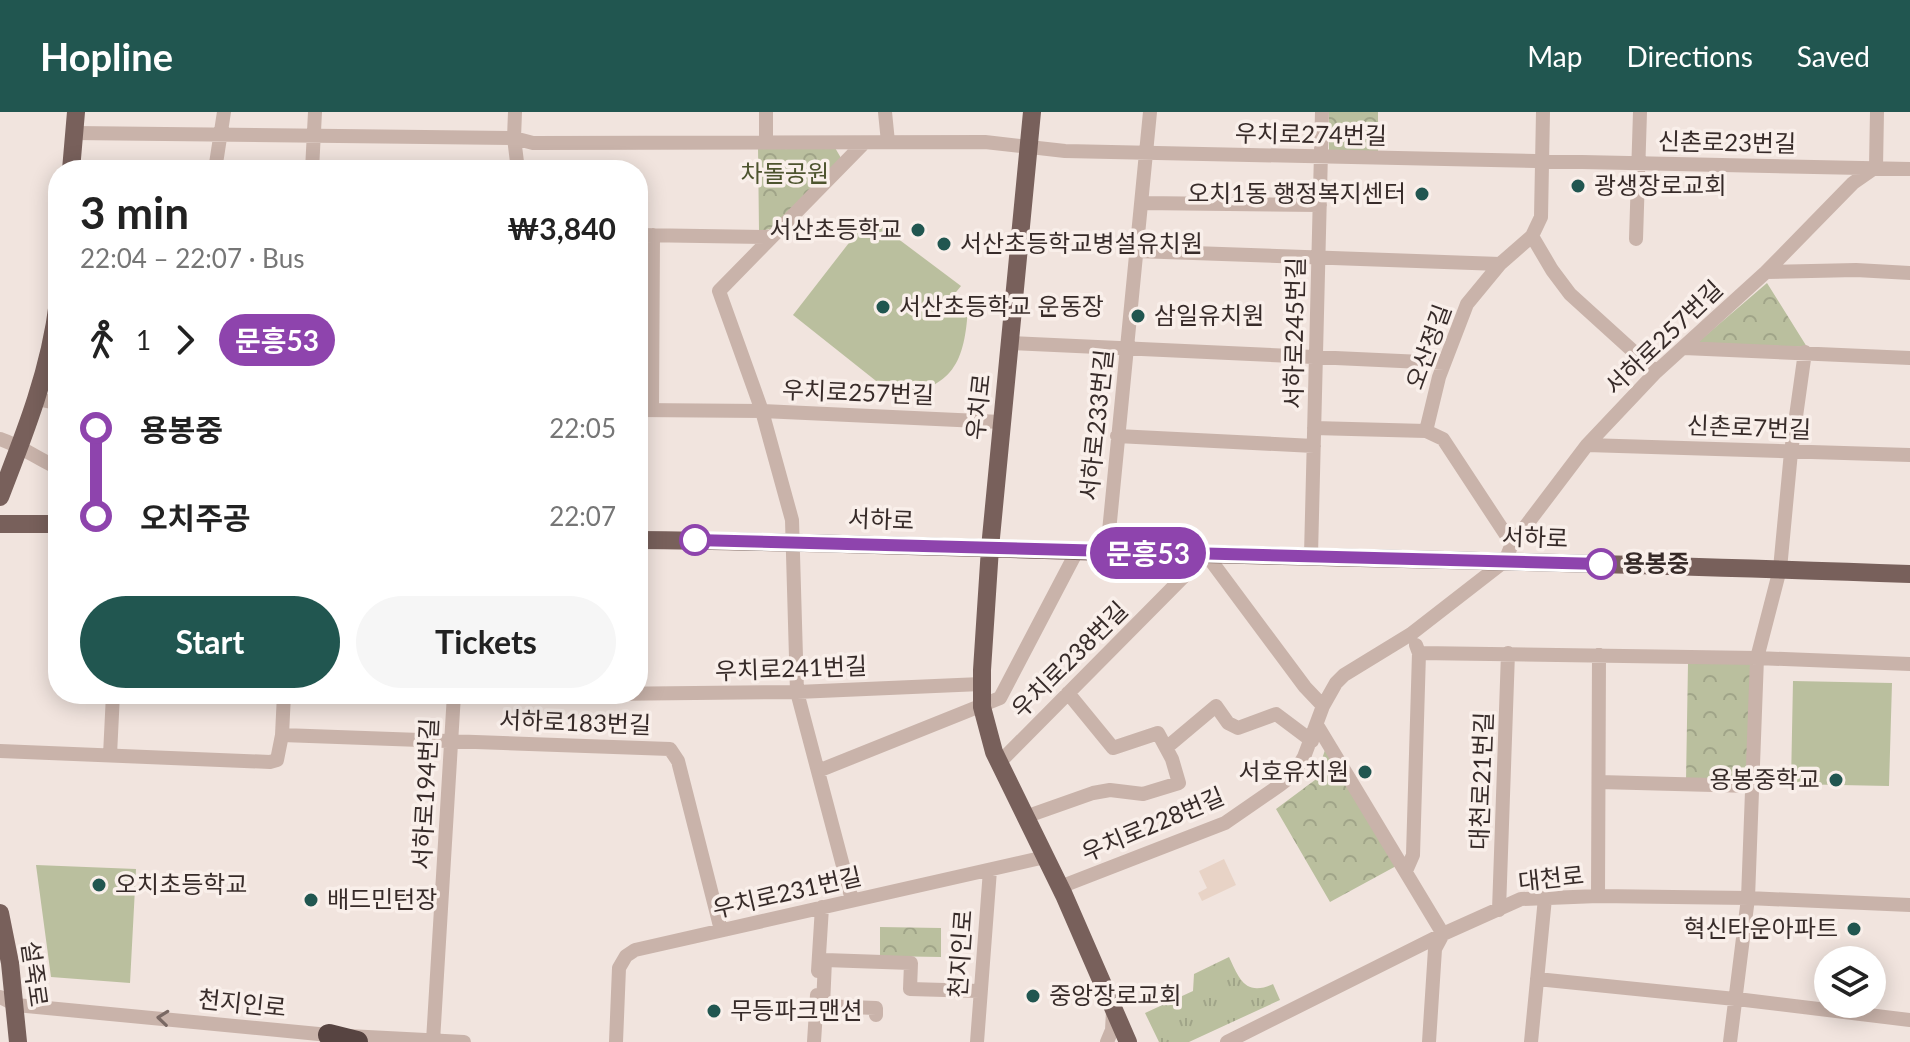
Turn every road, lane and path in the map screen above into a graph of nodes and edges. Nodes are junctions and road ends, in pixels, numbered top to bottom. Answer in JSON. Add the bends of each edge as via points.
{"nodes":[{"id":1,"x":76,"y":112,"type":"edge"},
{"id":2,"x":224,"y":112,"type":"edge"},
{"id":3,"x":315,"y":112,"type":"edge"},
{"id":4,"x":515,"y":112,"type":"edge"},
{"id":5,"x":766,"y":112,"type":"edge"},
{"id":6,"x":885,"y":112,"type":"edge"},
{"id":7,"x":1032,"y":112,"type":"edge"},
{"id":8,"x":1150,"y":112,"type":"edge"},
{"id":9,"x":1322,"y":112,"type":"edge"},
{"id":10,"x":1543,"y":112,"type":"edge"},
{"id":11,"x":1640,"y":112,"type":"edge"},
{"id":12,"x":1877,"y":112,"type":"edge"},
{"id":13,"x":74,"y":133,"type":"junction"},
{"id":14,"x":221,"y":135,"type":"junction"},
{"id":15,"x":314,"y":136,"type":"junction"},
{"id":16,"x":514,"y":138,"type":"junction"},
{"id":17,"x":766,"y":142,"type":"junction"},
{"id":18,"x":888,"y":142,"type":"junction"},
{"id":19,"x":864,"y":143,"type":"junction"},
{"id":20,"x":1029,"y":147,"type":"junction"},
{"id":21,"x":1146,"y":152,"type":"junction"},
{"id":22,"x":1321,"y":158,"type":"junction"},
{"id":23,"x":72,"y":160,"type":"edge"},
{"id":24,"x":217,"y":160,"type":"edge"},
{"id":25,"x":313,"y":160,"type":"edge"},
{"id":26,"x":517,"y":160,"type":"edge"},
{"id":27,"x":1544,"y":161,"type":"junction"},
{"id":28,"x":1637,"y":164,"type":"junction"},
{"id":29,"x":1876,"y":167,"type":"junction"},
{"id":30,"x":1910,"y":169,"type":"edge"},
{"id":31,"x":1141,"y":203,"type":"junction"},
{"id":32,"x":1320,"y":205,"type":"junction"},
{"id":33,"x":648,"y":235,"type":"edge"},
{"id":34,"x":1532,"y":236,"type":"junction"},
{"id":35,"x":771,"y":237,"type":"junction"},
{"id":36,"x":1636,"y":239,"type":"dead end"},
{"id":37,"x":1136,"y":251,"type":"junction"},
{"id":38,"x":1319,"y":257,"type":"junction"},
{"id":39,"x":1500,"y":264,"type":"junction"},
{"id":40,"x":1766,"y":272,"type":"junction"},
{"id":41,"x":1910,"y":273,"type":"edge"},
{"id":42,"x":1010,"y":343,"type":"junction"},
{"id":43,"x":1128,"y":348,"type":"junction"},
{"id":44,"x":1684,"y":348,"type":"junction"},
{"id":45,"x":48,"y":352,"type":"edge"},
{"id":46,"x":1805,"y":352,"type":"junction"},
{"id":47,"x":1316,"y":357,"type":"junction"},
{"id":48,"x":1910,"y":358,"type":"edge"},
{"id":49,"x":1444,"y":363,"type":"junction"},
{"id":50,"x":1656,"y":372,"type":"junction"},
{"id":51,"x":37,"y":399,"type":"junction"},
{"id":52,"x":48,"y":401,"type":"edge"},
{"id":53,"x":648,"y":410,"type":"edge"},
{"id":54,"x":762,"y":411,"type":"junction"},
{"id":55,"x":1001,"y":422,"type":"junction"},
{"id":56,"x":1314,"y":428,"type":"junction"},
{"id":57,"x":1426,"y":431,"type":"junction"},
{"id":58,"x":1117,"y":436,"type":"junction"},
{"id":59,"x":0,"y":439,"type":"edge"},
{"id":60,"x":1587,"y":445,"type":"junction"},
{"id":61,"x":20,"y":446,"type":"junction"},
{"id":62,"x":1314,"y":446,"type":"junction"},
{"id":63,"x":1791,"y":452,"type":"junction"},
{"id":64,"x":1910,"y":455,"type":"edge"},
{"id":65,"x":48,"y":464,"type":"edge"},
{"id":66,"x":0,"y":497,"type":"edge"},
{"id":67,"x":0,"y":524,"type":"edge"},
{"id":68,"x":48,"y":524,"type":"edge"},
{"id":69,"x":648,"y":540,"type":"edge"},
{"id":70,"x":794,"y":541,"type":"junction"},
{"id":71,"x":990,"y":548,"type":"junction"},
{"id":72,"x":1077,"y":551,"type":"junction"},
{"id":73,"x":1107,"y":552,"type":"junction"},
{"id":74,"x":1508,"y":552,"type":"junction"},
{"id":75,"x":1206,"y":554,"type":"junction"},
{"id":76,"x":1311,"y":555,"type":"junction"},
{"id":77,"x":1780,"y":569,"type":"junction"},
{"id":78,"x":1910,"y":574,"type":"edge"},
{"id":79,"x":1411,"y":634,"type":"junction"},
{"id":80,"x":1419,"y":653,"type":"junction"},
{"id":81,"x":1508,"y":653,"type":"junction"},
{"id":82,"x":1599,"y":655,"type":"junction"},
{"id":83,"x":1757,"y":658,"type":"junction"},
{"id":84,"x":1910,"y":664,"type":"edge"},
{"id":85,"x":981,"y":684,"type":"junction"},
{"id":86,"x":648,"y":690,"type":"edge"},
{"id":87,"x":797,"y":692,"type":"junction"},
{"id":88,"x":1068,"y":693,"type":"junction"},
{"id":89,"x":113,"y":704,"type":"edge"},
{"id":90,"x":284,"y":704,"type":"edge"},
{"id":91,"x":454,"y":704,"type":"edge"},
{"id":92,"x":1323,"y":706,"type":"junction"},
{"id":93,"x":982,"y":707,"type":"junction"},
{"id":94,"x":1317,"y":725,"type":"junction"},
{"id":95,"x":282,"y":735,"type":"junction"},
{"id":96,"x":452,"y":740,"type":"junction"},
{"id":97,"x":1312,"y":741,"type":"junction"},
{"id":98,"x":1166,"y":748,"type":"junction"},
{"id":99,"x":0,"y":751,"type":"edge"},
{"id":100,"x":110,"y":755,"type":"junction"},
{"id":101,"x":999,"y":763,"type":"junction"},
{"id":102,"x":818,"y":771,"type":"junction"},
{"id":103,"x":1599,"y":782,"type":"junction"},
{"id":104,"x":1751,"y":786,"type":"junction"},
{"id":105,"x":1025,"y":817,"type":"junction"},
{"id":106,"x":1045,"y":857,"type":"junction"},
{"id":107,"x":990,"y":870,"type":"junction"},
{"id":108,"x":1406,"y":871,"type":"junction"},
{"id":109,"x":1060,"y":887,"type":"junction"},
{"id":110,"x":1598,"y":896,"type":"junction"},
{"id":111,"x":1545,"y":898,"type":"junction"},
{"id":112,"x":1748,"y":898,"type":"junction"},
{"id":113,"x":852,"y":900,"type":"junction"},
{"id":114,"x":1910,"y":905,"type":"edge"},
{"id":115,"x":822,"y":907,"type":"junction"},
{"id":116,"x":1499,"y":910,"type":"junction"},
{"id":117,"x":0,"y":913,"type":"edge"},
{"id":118,"x":721,"y":930,"type":"junction"},
{"id":119,"x":1443,"y":934,"type":"junction"},
{"id":120,"x":1537,"y":979,"type":"junction"},
{"id":121,"x":979,"y":991,"type":"junction"},
{"id":122,"x":1736,"y":999,"type":"junction"},
{"id":123,"x":8,"y":1001,"type":"edge"},
{"id":124,"x":1113,"y":1007,"type":"junction"},
{"id":125,"x":876,"y":1015,"type":"dead end"},
{"id":126,"x":1910,"y":1020,"type":"edge"},
{"id":127,"x":329,"y":1035,"type":"junction"},
{"id":128,"x":433,"y":1041,"type":"edge"},
{"id":129,"x":18,"y":1042,"type":"edge"},
{"id":130,"x":357,"y":1042,"type":"edge"},
{"id":131,"x":464,"y":1042,"type":"edge"},
{"id":132,"x":616,"y":1042,"type":"edge"},
{"id":133,"x":814,"y":1042,"type":"edge"},
{"id":134,"x":977,"y":1042,"type":"edge"},
{"id":135,"x":1107,"y":1042,"type":"edge"},
{"id":136,"x":1128,"y":1042,"type":"edge"},
{"id":137,"x":1227,"y":1042,"type":"edge"},
{"id":138,"x":1429,"y":1042,"type":"edge"},
{"id":139,"x":1531,"y":1042,"type":"edge"},
{"id":140,"x":1730,"y":1042,"type":"edge"}],
"edges":[{"from":1,"to":13,"type":"main road"},
{"from":2,"to":14,"type":"street"},
{"from":3,"to":15,"type":"street"},
{"from":4,"to":16,"type":"street"},
{"from":5,"to":17,"type":"street"},
{"from":6,"to":18,"type":"street"},
{"from":7,"to":20,"type":"main road","name":"우치로"},
{"from":8,"to":21,"type":"street","name":"서하로233번길"},
{"from":9,"to":22,"type":"street","name":"서하로245번길"},
{"from":10,"to":27,"type":"street"},
{"from":11,"to":28,"type":"street"},
{"from":12,"to":29,"type":"street"},
{"from":13,"to":14,"type":"street","name":"우치로274번길"},
{"from":13,"to":23,"type":"main road"},
{"from":14,"to":15,"type":"street","name":"우치로274번길"},
{"from":14,"to":24,"type":"street"},
{"from":15,"to":16,"type":"street","name":"우치로274번길"},
{"from":15,"to":25,"type":"street"},
{"from":16,"to":17,"type":"street","name":"우치로274번길","via":[[533,143]]},
{"from":16,"to":26,"type":"street"},
{"from":17,"to":19,"type":"street","name":"우치로274번길"},
{"from":18,"to":19,"type":"street","name":"우치로274번길"},
{"from":18,"to":20,"type":"street","name":"우치로274번길"},
{"from":19,"to":35,"type":"street","name":"우치로257번길"},
{"from":20,"to":21,"type":"street","name":"우치로274번길"},
{"from":20,"to":42,"type":"main road","name":"우치로"},
{"from":21,"to":22,"type":"street","name":"우치로274번길"},
{"from":21,"to":31,"type":"street","name":"서하로233번길"},
{"from":22,"to":27,"type":"street","name":"우치로274번길"},
{"from":22,"to":32,"type":"street","name":"서하로245번길"},
{"from":27,"to":28,"type":"street","name":"신촌로23번길"},
{"from":27,"to":34,"type":"street","via":[[1541,217]]},
{"from":28,"to":29,"type":"street","name":"신촌로23번길"},
{"from":28,"to":36,"type":"street"},
{"from":29,"to":30,"type":"street","name":"신촌로23번길"},
{"from":29,"to":40,"type":"street","name":"서하로257번길","via":[[1853,183]]},
{"from":31,"to":32,"type":"street"},
{"from":31,"to":37,"type":"street","name":"서하로233번길"},
{"from":32,"to":38,"type":"street","name":"서하로245번길"},
{"from":33,"to":35,"type":"street"},
{"from":34,"to":39,"type":"street","name":"오산정길"},
{"from":34,"to":50,"type":"street","via":[[1570,294]]},
{"from":35,"to":54,"type":"street","name":"우치로257번길","via":[[719,291]]},
{"from":37,"to":38,"type":"street"},
{"from":37,"to":43,"type":"street","name":"서하로233번길"},
{"from":38,"to":39,"type":"street"},
{"from":38,"to":47,"type":"street","name":"서하로245번길"},
{"from":39,"to":49,"type":"street","name":"오산정길","via":[[1467,304]]},
{"from":40,"to":41,"type":"street"},
{"from":40,"to":44,"type":"street","name":"서하로257번길"},
{"from":42,"to":43,"type":"street"},
{"from":42,"to":55,"type":"main road","name":"우치로"},
{"from":43,"to":47,"type":"street"},
{"from":43,"to":58,"type":"street","name":"서하로233번길"},
{"from":44,"to":46,"type":"street"},
{"from":44,"to":50,"type":"street","name":"서하로257번길"},
{"from":45,"to":51,"type":"main road"},
{"from":46,"to":48,"type":"street"},
{"from":46,"to":63,"type":"street"},
{"from":47,"to":49,"type":"street"},
{"from":47,"to":56,"type":"street","name":"서하로245번길"},
{"from":49,"to":57,"type":"street","name":"오산정길"},
{"from":50,"to":60,"type":"street","name":"서하로257번길"},
{"from":51,"to":52,"type":"street"},
{"from":51,"to":61,"type":"main road"},
{"from":53,"to":54,"type":"street","name":"우치로257번길"},
{"from":54,"to":55,"type":"street","name":"우치로257번길"},
{"from":54,"to":70,"type":"street"},
{"from":55,"to":71,"type":"main road","name":"우치로"},
{"from":56,"to":57,"type":"street"},
{"from":56,"to":62,"type":"street","name":"서하로245번길"},
{"from":57,"to":74,"type":"street","via":[[1443,439]]},
{"from":58,"to":62,"type":"street"},
{"from":58,"to":73,"type":"street","name":"서하로233번길"},
{"from":59,"to":61,"type":"street"},
{"from":60,"to":63,"type":"street","name":"신촌로7번길"},
{"from":60,"to":74,"type":"street","name":"서하로257번길"},
{"from":61,"to":65,"type":"street"},
{"from":61,"to":66,"type":"main road"},
{"from":62,"to":76,"type":"street","name":"서하로245번길"},
{"from":63,"to":64,"type":"street","name":"신촌로7번길"},
{"from":63,"to":77,"type":"street"},
{"from":67,"to":68,"type":"main road"},
{"from":69,"to":70,"type":"main road","name":"서하로"},
{"from":70,"to":71,"type":"main road","name":"서하로"},
{"from":70,"to":87,"type":"street"},
{"from":71,"to":72,"type":"main road","name":"서하로"},
{"from":71,"to":85,"type":"main road","name":"우치로"},
{"from":72,"to":73,"type":"main road","name":"서하로"},
{"from":72,"to":93,"type":"street","via":[[1000,698]]},
{"from":73,"to":75,"type":"main road","name":"서하로"},
{"from":74,"to":76,"type":"main road","name":"서하로"},
{"from":74,"to":77,"type":"main road","name":"서하로"},
{"from":74,"to":79,"type":"street","name":"우치로228번길"},
{"from":75,"to":76,"type":"main road","name":"서하로"},
{"from":75,"to":88,"type":"street","name":"우치로238번길"},
{"from":75,"to":92,"type":"street"},
{"from":77,"to":78,"type":"main road","name":"서하로"},
{"from":77,"to":83,"type":"street"},
{"from":79,"to":80,"type":"street"},
{"from":79,"to":92,"type":"street","name":"우치로228번길","via":[[1344,675]]},
{"from":80,"to":81,"type":"street"},
{"from":80,"to":108,"type":"street","via":[[1413,855]]},
{"from":81,"to":82,"type":"street"},
{"from":81,"to":116,"type":"street","name":"대천로21번길"},
{"from":82,"to":83,"type":"street"},
{"from":82,"to":103,"type":"street"},
{"from":83,"to":84,"type":"street"},
{"from":83,"to":104,"type":"street"},
{"from":85,"to":87,"type":"street","name":"우치로241번길"},
{"from":85,"to":93,"type":"main road","name":"우치로"},
{"from":86,"to":87,"type":"street","name":"우치로241번길"},
{"from":87,"to":102,"type":"street"},
{"from":88,"to":98,"type":"street","via":[[1113,748],[1158,733]]},
{"from":88,"to":101,"type":"street","name":"우치로238번길"},
{"from":89,"to":100,"type":"street"},
{"from":90,"to":95,"type":"street"},
{"from":91,"to":96,"type":"street","name":"서하로194번길"},
{"from":92,"to":94,"type":"street","name":"우치로228번길"},
{"from":93,"to":101,"type":"main road","name":"우치로"},
{"from":93,"to":102,"type":"street"},
{"from":94,"to":97,"type":"street","name":"우치로228번길"},
{"from":94,"to":108,"type":"street"},
{"from":95,"to":96,"type":"street","name":"서하로183번길"},
{"from":95,"to":100,"type":"street","via":[[277,760],[270,762]]},
{"from":96,"to":118,"type":"street","name":"서하로183번길","via":[[670,749],[678,761]]},
{"from":96,"to":128,"type":"street","name":"서하로194번길"},
{"from":97,"to":98,"type":"street","via":[[1276,714],[1238,728],[1216,706]]},
{"from":97,"to":109,"type":"street","name":"우치로228번길","via":[[1293,775],[1225,823]]},
{"from":98,"to":105,"type":"street","via":[[1179,783],[1143,794],[1093,793]]},
{"from":99,"to":100,"type":"street"},
{"from":101,"to":105,"type":"main road","name":"우치로"},
{"from":102,"to":113,"type":"street"},
{"from":103,"to":104,"type":"street"},
{"from":103,"to":110,"type":"street"},
{"from":104,"to":112,"type":"street"},
{"from":105,"to":106,"type":"main road","name":"우치로"},
{"from":106,"to":107,"type":"street","name":"우치로231번길"},
{"from":106,"to":109,"type":"main road","name":"우치로"},
{"from":107,"to":113,"type":"street","name":"우치로231번길"},
{"from":107,"to":121,"type":"street","name":"천지인로"},
{"from":108,"to":119,"type":"street"},
{"from":109,"to":124,"type":"main road","name":"우치로"},
{"from":110,"to":111,"type":"street","name":"대천로"},
{"from":110,"to":112,"type":"street","name":"대천로"},
{"from":111,"to":116,"type":"street","name":"대천로","via":[[1521,899]]},
{"from":111,"to":120,"type":"street"},
{"from":112,"to":114,"type":"street","name":"대천로"},
{"from":112,"to":122,"type":"street"},
{"from":113,"to":115,"type":"street","name":"우치로231번길"},
{"from":115,"to":118,"type":"street","name":"우치로231번길"},
{"from":115,"to":133,"type":"street"},
{"from":116,"to":119,"type":"street","name":"대천로"},
{"from":117,"to":123,"type":"main road","name":"설죽로"},
{"from":118,"to":132,"type":"street","name":"우치로231번길","via":[[626,956],[619,968]]},
{"from":119,"to":137,"type":"street","name":"대천로"},
{"from":119,"to":138,"type":"street","via":[[1435,949]]},
{"from":120,"to":122,"type":"street"},
{"from":120,"to":139,"type":"street"},
{"from":121,"to":125,"type":"street","via":[[910,989],[911,963],[825,960],[823,1006],[876,1008]]},
{"from":121,"to":134,"type":"street","name":"천지인로"},
{"from":122,"to":126,"type":"street"},
{"from":122,"to":140,"type":"street"},
{"from":127,"to":123,"type":"street","name":"천지인로","one_way":true},
{"from":123,"to":129,"type":"main road","name":"설죽로"},
{"from":124,"to":135,"type":"street"},
{"from":124,"to":136,"type":"main road","name":"우치로"},
{"from":127,"to":128,"type":"street","name":"천지인로"},
{"from":127,"to":130,"type":"highway"},
{"from":128,"to":131,"type":"street","name":"천지인로"}]}
